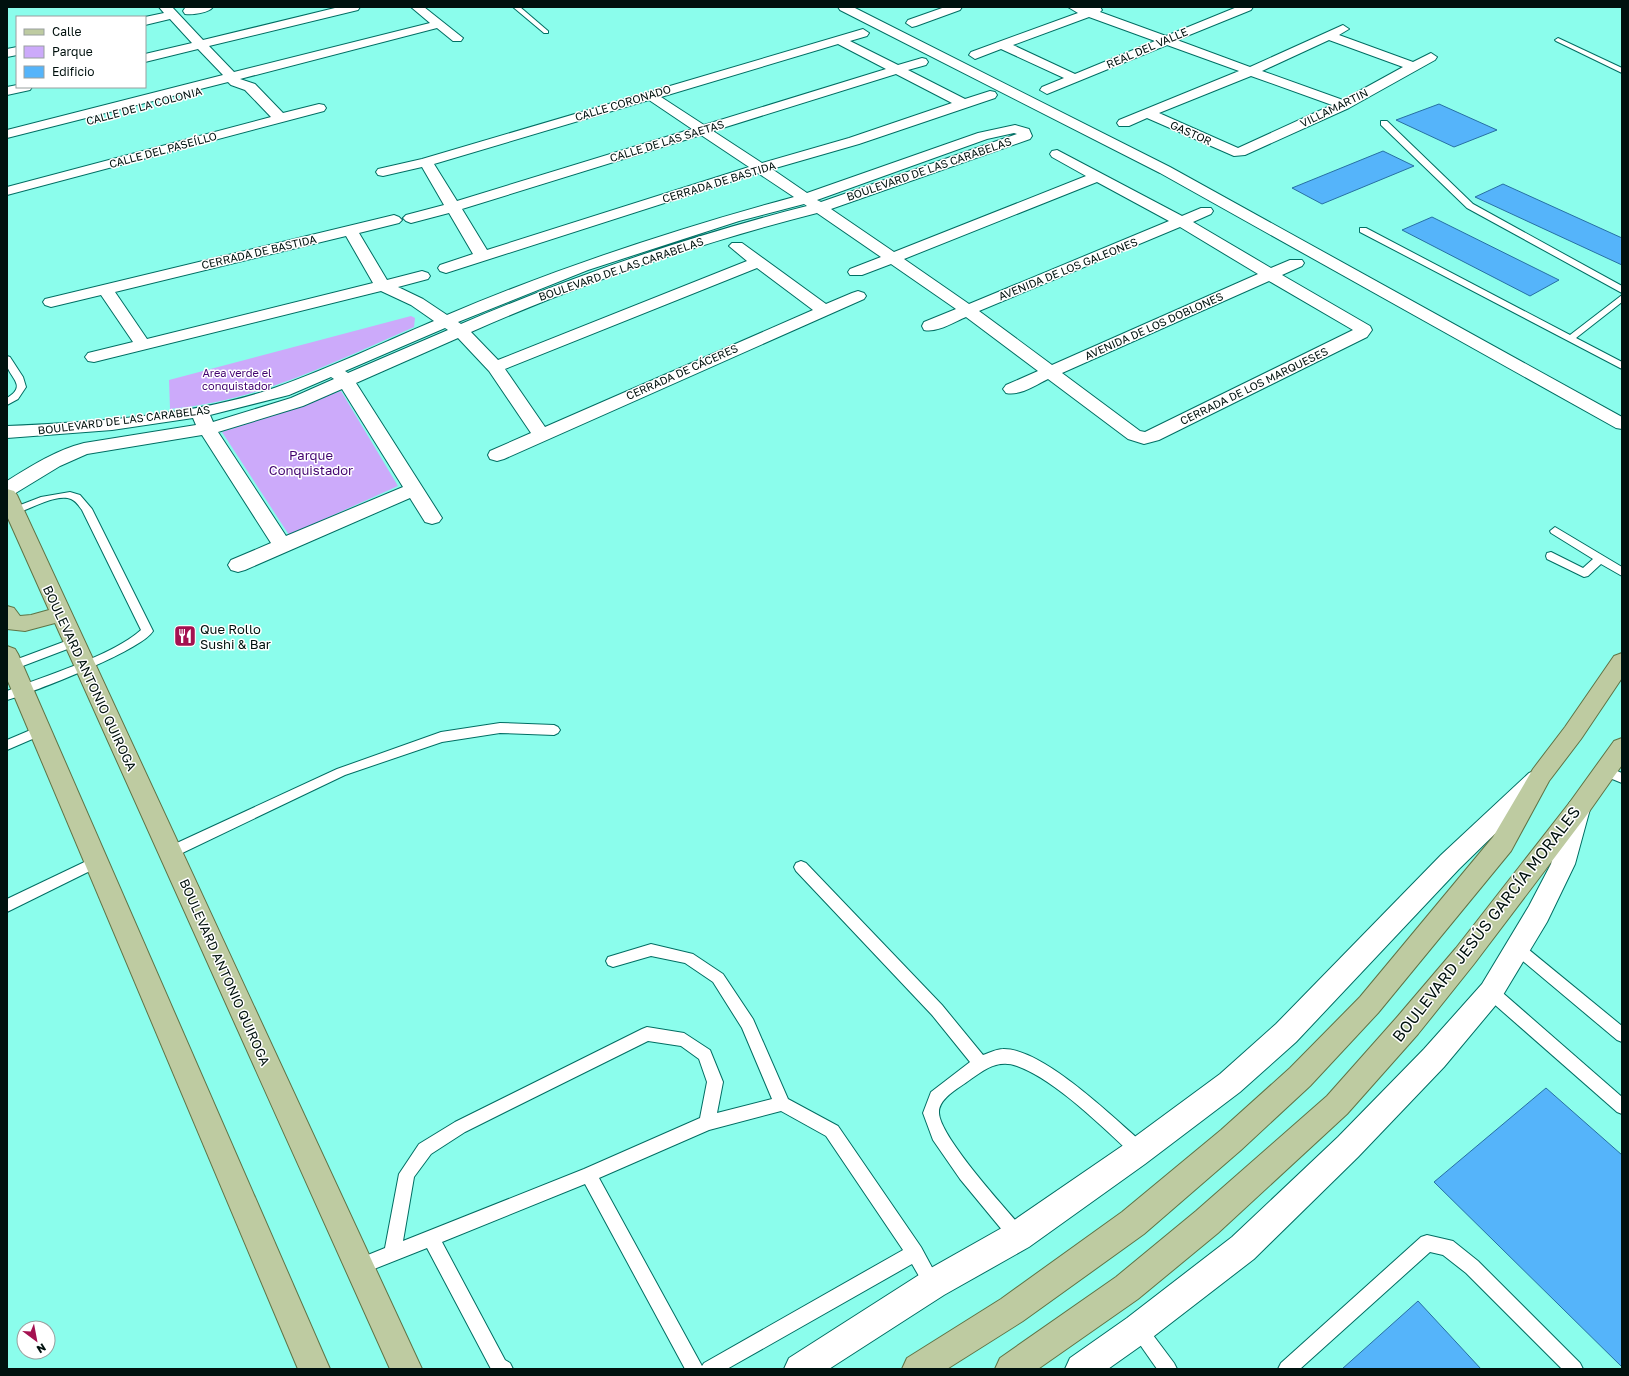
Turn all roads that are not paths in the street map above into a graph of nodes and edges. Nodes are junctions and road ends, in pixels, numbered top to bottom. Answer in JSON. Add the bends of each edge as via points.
{"nodes":[{"id":1,"x":207,"y":7,"type":"edge"},
{"id":2,"x":354,"y":7,"type":"edge"},
{"id":3,"x":417,"y":7,"type":"edge"},
{"id":4,"x":516,"y":7,"type":"edge"},
{"id":5,"x":844,"y":7,"type":"edge"},
{"id":6,"x":928,"y":7,"type":"edge"},
{"id":7,"x":956,"y":7,"type":"edge"},
{"id":8,"x":1074,"y":7,"type":"edge"},
{"id":9,"x":1104,"y":7,"type":"edge"},
{"id":10,"x":1247,"y":7,"type":"edge"},
{"id":11,"x":186,"y":9,"type":"edge"},
{"id":12,"x":168,"y":11,"type":"edge"},
{"id":13,"x":940,"y":13,"type":"junction"},
{"id":14,"x":1088,"y":13,"type":"junction"},
{"id":15,"x":146,"y":21,"type":"edge"},
{"id":16,"x":197,"y":21,"type":"dead end"},
{"id":17,"x":912,"y":23,"type":"dead end"},
{"id":18,"x":440,"y":24,"type":"junction"},
{"id":19,"x":1344,"y":30,"type":"dead end"},
{"id":20,"x":546,"y":32,"type":"dead end"},
{"id":21,"x":863,"y":33,"type":"dead end"},
{"id":22,"x":212,"y":36,"type":"junction"},
{"id":23,"x":1329,"y":36,"type":"junction"},
{"id":24,"x":457,"y":38,"type":"dead end"},
{"id":25,"x":839,"y":40,"type":"junction"},
{"id":26,"x":1558,"y":40,"type":"dead end"},
{"id":27,"x":1164,"y":41,"type":"junction"},
{"id":28,"x":200,"y":44,"type":"junction"},
{"id":29,"x":1002,"y":45,"type":"junction"},
{"id":30,"x":227,"y":51,"type":"dead end"},
{"id":31,"x":975,"y":55,"type":"dead end"},
{"id":32,"x":1431,"y":57,"type":"dead end"},
{"id":33,"x":146,"y":58,"type":"edge"},
{"id":34,"x":237,"y":62,"type":"dead end"},
{"id":35,"x":922,"y":62,"type":"dead end"},
{"id":36,"x":1412,"y":66,"type":"junction"},
{"id":37,"x":897,"y":70,"type":"junction"},
{"id":38,"x":1251,"y":71,"type":"junction"},
{"id":39,"x":1622,"y":71,"type":"edge"},
{"id":40,"x":1074,"y":78,"type":"junction"},
{"id":41,"x":234,"y":79,"type":"junction"},
{"id":42,"x":250,"y":79,"type":"junction"},
{"id":43,"x":20,"y":88,"type":"edge"},
{"id":44,"x":1047,"y":90,"type":"dead end"},
{"id":45,"x":7,"y":91,"type":"edge"},
{"id":46,"x":650,"y":95,"type":"junction"},
{"id":47,"x":990,"y":95,"type":"dead end"},
{"id":48,"x":964,"y":104,"type":"junction"},
{"id":49,"x":1344,"y":104,"type":"junction"},
{"id":50,"x":319,"y":108,"type":"dead end"},
{"id":51,"x":1147,"y":114,"type":"junction"},
{"id":52,"x":280,"y":118,"type":"junction"},
{"id":53,"x":1124,"y":123,"type":"dead end"},
{"id":54,"x":1384,"y":123,"type":"dead end"},
{"id":55,"x":702,"y":130,"type":"junction"},
{"id":56,"x":7,"y":134,"type":"edge"},
{"id":57,"x":7,"y":142,"type":"edge"},
{"id":58,"x":1234,"y":152,"type":"joint"},
{"id":59,"x":1056,"y":154,"type":"dead end"},
{"id":60,"x":426,"y":162,"type":"junction"},
{"id":61,"x":763,"y":168,"type":"junction"},
{"id":62,"x":383,"y":172,"type":"dead end"},
{"id":63,"x":1098,"y":176,"type":"junction"},
{"id":64,"x":7,"y":191,"type":"edge"},
{"id":65,"x":805,"y":199,"type":"junction"},
{"id":66,"x":453,"y":207,"type":"junction"},
{"id":67,"x":819,"y":208,"type":"junction"},
{"id":68,"x":1206,"y":211,"type":"dead end"},
{"id":69,"x":411,"y":218,"type":"dead end"},
{"id":70,"x":394,"y":220,"type":"dead end"},
{"id":71,"x":1182,"y":222,"type":"junction"},
{"id":72,"x":350,"y":230,"type":"junction"},
{"id":73,"x":1363,"y":230,"type":"dead end"},
{"id":74,"x":737,"y":246,"type":"dead end"},
{"id":75,"x":483,"y":257,"type":"junction"},
{"id":76,"x":892,"y":259,"type":"junction"},
{"id":77,"x":759,"y":262,"type":"junction"},
{"id":78,"x":1296,"y":263,"type":"dead end"},
{"id":79,"x":446,"y":268,"type":"dead end"},
{"id":80,"x":856,"y":272,"type":"dead end"},
{"id":81,"x":1269,"y":275,"type":"junction"},
{"id":82,"x":422,"y":276,"type":"dead end"},
{"id":83,"x":383,"y":286,"type":"junction"},
{"id":84,"x":105,"y":289,"type":"junction"},
{"id":85,"x":1622,"y":290,"type":"edge"},
{"id":86,"x":858,"y":296,"type":"dead end"},
{"id":87,"x":1622,"y":298,"type":"edge"},
{"id":88,"x":51,"y":302,"type":"dead end"},
{"id":89,"x":823,"y":310,"type":"junction"},
{"id":90,"x":967,"y":310,"type":"junction"},
{"id":91,"x":454,"y":326,"type":"junction"},
{"id":92,"x":930,"y":326,"type":"dead end"},
{"id":93,"x":1570,"y":339,"type":"junction"},
{"id":94,"x":143,"y":345,"type":"junction"},
{"id":95,"x":94,"y":357,"type":"dead end"},
{"id":96,"x":7,"y":359,"type":"edge"},
{"id":97,"x":1622,"y":366,"type":"edge"},
{"id":98,"x":495,"y":367,"type":"junction"},
{"id":99,"x":1050,"y":373,"type":"junction"},
{"id":100,"x":340,"y":376,"type":"junction"},
{"id":101,"x":1012,"y":389,"type":"dead end"},
{"id":102,"x":7,"y":402,"type":"edge"},
{"id":103,"x":204,"y":421,"type":"junction"},
{"id":104,"x":1622,"y":424,"type":"edge"},
{"id":105,"x":7,"y":432,"type":"edge"},
{"id":106,"x":541,"y":434,"type":"junction"},
{"id":107,"x":497,"y":455,"type":"dead end"},
{"id":108,"x":414,"y":489,"type":"junction"},
{"id":109,"x":7,"y":490,"type":"edge"},
{"id":110,"x":10,"y":503,"type":"edge"},
{"id":111,"x":432,"y":518,"type":"dead end"},
{"id":112,"x":1555,"y":531,"type":"dead end"},
{"id":113,"x":282,"y":545,"type":"junction"},
{"id":114,"x":1551,"y":556,"type":"dead end"},
{"id":115,"x":1600,"y":558,"type":"junction"},
{"id":116,"x":238,"y":565,"type":"dead end"},
{"id":117,"x":1622,"y":572,"type":"edge"},
{"id":118,"x":7,"y":614,"type":"edge"},
{"id":119,"x":60,"y":614,"type":"junction"},
{"id":120,"x":74,"y":642,"type":"junction"},
{"id":121,"x":1622,"y":661,"type":"edge"},
{"id":122,"x":84,"y":665,"type":"junction"},
{"id":123,"x":11,"y":675,"type":"edge"},
{"id":124,"x":554,"y":730,"type":"dead end"},
{"id":125,"x":40,"y":731,"type":"junction"},
{"id":126,"x":7,"y":744,"type":"edge"},
{"id":127,"x":1622,"y":747,"type":"edge"},
{"id":128,"x":1541,"y":775,"type":"junction"},
{"id":129,"x":1613,"y":775,"type":"edge"},
{"id":130,"x":1578,"y":809,"type":"junction"},
{"id":131,"x":171,"y":852,"type":"junction"},
{"id":132,"x":95,"y":862,"type":"junction"},
{"id":133,"x":801,"y":866,"type":"dead end"},
{"id":134,"x":7,"y":906,"type":"edge"},
{"id":135,"x":1517,"y":948,"type":"junction"},
{"id":136,"x":613,"y":961,"type":"dead end"},
{"id":137,"x":1491,"y":992,"type":"junction"},
{"id":138,"x":1622,"y":1035,"type":"edge"},
{"id":139,"x":980,"y":1063,"type":"junction"},
{"id":140,"x":782,"y":1104,"type":"junction"},
{"id":141,"x":1622,"y":1107,"type":"edge"},
{"id":142,"x":707,"y":1124,"type":"junction"},
{"id":143,"x":1140,"y":1151,"type":"junction"},
{"id":144,"x":589,"y":1175,"type":"junction"},
{"id":145,"x":1018,"y":1236,"type":"junction"},
{"id":146,"x":431,"y":1238,"type":"junction"},
{"id":147,"x":915,"y":1253,"type":"junction"},
{"id":148,"x":392,"y":1254,"type":"junction"},
{"id":149,"x":359,"y":1267,"type":"junction"},
{"id":150,"x":933,"y":1284,"type":"junction"},
{"id":151,"x":1138,"y":1329,"type":"junction"},
{"id":152,"x":314,"y":1369,"type":"edge"},
{"id":153,"x":406,"y":1369,"type":"edge"},
{"id":154,"x":504,"y":1369,"type":"edge"},
{"id":155,"x":695,"y":1369,"type":"edge"},
{"id":156,"x":710,"y":1369,"type":"edge"},
{"id":157,"x":800,"y":1369,"type":"edge"},
{"id":158,"x":918,"y":1369,"type":"edge"},
{"id":159,"x":1011,"y":1369,"type":"edge"},
{"id":160,"x":1081,"y":1369,"type":"edge"},
{"id":161,"x":1168,"y":1369,"type":"edge"},
{"id":162,"x":1287,"y":1369,"type":"edge"},
{"id":163,"x":1574,"y":1369,"type":"edge"}],
"edges":[{"from":1,"to":11,"type":"street"},
{"from":2,"to":22,"type":"street"},
{"from":3,"to":18,"type":"street"},
{"from":4,"to":20,"type":"lane"},
{"from":5,"to":104,"type":"street","via":[[1165,170]]},
{"from":6,"to":13,"type":"street"},
{"from":7,"to":13,"type":"street"},
{"from":8,"to":14,"type":"street"},
{"from":9,"to":14,"type":"street"},
{"from":10,"to":27,"type":"street","name":"REAL DEL VALLE"},
{"from":11,"to":16,"type":"street"},
{"from":12,"to":15,"type":"street"},
{"from":12,"to":28,"type":"street"},
{"from":13,"to":17,"type":"street"},
{"from":14,"to":27,"type":"street"},
{"from":14,"to":29,"type":"street"},
{"from":18,"to":24,"type":"street"},
{"from":18,"to":42,"type":"street","name":"CALLE DE LA COLONIA","via":[[279,66]]},
{"from":19,"to":23,"type":"street"},
{"from":21,"to":25,"type":"street","name":"CALLE CORONADO"},
{"from":22,"to":28,"type":"street"},
{"from":22,"to":30,"type":"street"},
{"from":23,"to":36,"type":"street"},
{"from":23,"to":38,"type":"street"},
{"from":25,"to":37,"type":"street"},
{"from":25,"to":46,"type":"street","name":"CALLE CORONADO"},
{"from":26,"to":39,"type":"lane"},
{"from":27,"to":38,"type":"street"},
{"from":27,"to":40,"type":"street","name":"REAL DEL VALLE"},
{"from":28,"to":33,"type":"street"},
{"from":28,"to":41,"type":"street"},
{"from":29,"to":31,"type":"street"},
{"from":29,"to":40,"type":"street"},
{"from":32,"to":36,"type":"street","name":"VILLAMARTIN"},
{"from":34,"to":42,"type":"street"},
{"from":35,"to":37,"type":"street","name":"CALLE DE LAS SAETAS"},
{"from":36,"to":49,"type":"street","name":"VILLAMARTIN"},
{"from":37,"to":48,"type":"street"},
{"from":37,"to":55,"type":"street","name":"CALLE DE LAS SAETAS"},
{"from":38,"to":49,"type":"street"},
{"from":38,"to":51,"type":"street"},
{"from":40,"to":44,"type":"street","name":"REAL DEL VALLE"},
{"from":41,"to":42,"type":"street","name":"CALLE DE LA COLONIA"},
{"from":41,"to":56,"type":"street","name":"CALLE DE LA COLONIA"},
{"from":41,"to":57,"type":"street","name":"CALLE DE LA COLONIA"},
{"from":42,"to":52,"type":"street"},
{"from":43,"to":45,"type":"street"},
{"from":46,"to":55,"type":"street","name":"CERRADA DE LOS MARQUESES"},
{"from":46,"to":60,"type":"street","name":"CALLE CORONADO"},
{"from":47,"to":48,"type":"street","name":"CERRADA DE BASTIDA"},
{"from":48,"to":61,"type":"street","name":"CERRADA DE BASTIDA"},
{"from":49,"to":58,"type":"street","name":"VILLAMARTIN","via":[[1240,152]]},
{"from":50,"to":52,"type":"street","name":"CALLE DEL PASEÍLLO"},
{"from":51,"to":53,"type":"street"},
{"from":51,"to":58,"type":"street","name":"GASTOR"},
{"from":52,"to":64,"type":"street","name":"CALLE DEL PASEÍLLO"},
{"from":54,"to":85,"type":"lane","via":[[1470,206]]},
{"from":55,"to":61,"type":"street","name":"CERRADA DE LOS MARQUESES"},
{"from":55,"to":66,"type":"street","name":"CALLE DE LAS SAETAS"},
{"from":59,"to":63,"type":"street","name":"CERRADA DE LOS MARQUESES"},
{"from":60,"to":62,"type":"street","name":"CALLE CORONADO"},
{"from":60,"to":66,"type":"street"},
{"from":61,"to":65,"type":"street","name":"CERRADA DE LOS MARQUESES"},
{"from":61,"to":75,"type":"street","name":"CERRADA DE BASTIDA"},
{"from":63,"to":71,"type":"street","name":"CERRADA DE LOS MARQUESES"},
{"from":63,"to":76,"type":"street"},
{"from":65,"to":67,"type":"street","name":"CERRADA DE LOS MARQUESES"},
{"from":65,"to":67,"type":"street","name":"BOULEVARD DE LAS CARABELAS","via":[[983,136],[1015,129],[1024,132],[1025,136]]},
{"from":65,"to":91,"type":"street","name":"BOULEVARD DE LAS CARABELAS","via":[[734,218],[582,267],[538,283]]},
{"from":66,"to":69,"type":"street","name":"CALLE DE LAS SAETAS"},
{"from":66,"to":75,"type":"street"},
{"from":67,"to":76,"type":"street","name":"CERRADA DE LOS MARQUESES"},
{"from":67,"to":91,"type":"street","name":"BOULEVARD DE LAS CARABELAS","via":[[747,226]]},
{"from":68,"to":71,"type":"street","name":"AVENIDA DE LOS GALEONES"},
{"from":70,"to":72,"type":"street","name":"CERRADA DE BASTIDA"},
{"from":71,"to":81,"type":"street","name":"CERRADA DE LOS MARQUESES"},
{"from":71,"to":90,"type":"street","name":"AVENIDA DE LOS GALEONES"},
{"from":72,"to":83,"type":"street"},
{"from":72,"to":84,"type":"street","name":"CERRADA DE BASTIDA"},
{"from":73,"to":93,"type":"lane"},
{"from":74,"to":77,"type":"street"},
{"from":75,"to":79,"type":"street","name":"CERRADA DE BASTIDA"},
{"from":76,"to":80,"type":"street"},
{"from":76,"to":90,"type":"street","name":"CERRADA DE LOS MARQUESES"},
{"from":77,"to":89,"type":"street"},
{"from":77,"to":98,"type":"street"},
{"from":78,"to":81,"type":"street","name":"AVENIDA DE LOS DOBLONES"},
{"from":81,"to":99,"type":"street","name":"AVENIDA DE LOS DOBLONES"},
{"from":81,"to":99,"type":"street","name":"CERRADA DE LOS MARQUESES","via":[[1364,330],[1153,436],[1144,438],[1134,435]]},
{"from":82,"to":83,"type":"street"},
{"from":83,"to":91,"type":"street","via":[[417,302]]},
{"from":83,"to":94,"type":"street"},
{"from":84,"to":88,"type":"street","name":"CERRADA DE BASTIDA"},
{"from":84,"to":94,"type":"street"},
{"from":86,"to":89,"type":"street","name":"CERRADA DE CÁCERES"},
{"from":87,"to":93,"type":"lane"},
{"from":89,"to":106,"type":"street","name":"CERRADA DE CÁCERES"},
{"from":90,"to":92,"type":"street","name":"AVENIDA DE LOS GALEONES"},
{"from":90,"to":99,"type":"street","name":"CERRADA DE LOS MARQUESES"},
{"from":91,"to":98,"type":"street"},
{"from":91,"to":100,"type":"street","name":"BOULEVARD DE LAS CARABELAS"},
{"from":93,"to":97,"type":"lane"},
{"from":94,"to":95,"type":"street"},
{"from":96,"to":102,"type":"lane","via":[[23,385],[22,392]]},
{"from":98,"to":106,"type":"street"},
{"from":99,"to":101,"type":"street","name":"AVENIDA DE LOS DOBLONES"},
{"from":100,"to":103,"type":"street","name":"BOULEVARD DE LAS CARABELAS","via":[[297,402],[233,422]]},
{"from":100,"to":108,"type":"street"},
{"from":103,"to":105,"type":"street","name":"BOULEVARD DE LAS CARABELAS"},
{"from":103,"to":109,"type":"street","name":"BOULEVARD DE LAS CARABELAS","via":[[70,453]]},
{"from":103,"to":113,"type":"street"},
{"from":106,"to":107,"type":"street","name":"CERRADA DE CÁCERES"},
{"from":108,"to":111,"type":"street"},
{"from":108,"to":113,"type":"street"},
{"from":110,"to":119,"type":"main road","name":"BOULEVARD ANTONIO QUIROGA"},
{"from":110,"to":122,"type":"lane","via":[[64,495],[76,497],[87,509],[133,600],[147,631],[144,635]]},
{"from":112,"to":115,"type":"lane"},
{"from":113,"to":116,"type":"street"},
{"from":114,"to":115,"type":"lane","via":[[1584,573]]},
{"from":115,"to":117,"type":"lane"},
{"from":118,"to":119,"type":"main road","via":[[13,623],[22,625]]},
{"from":119,"to":120,"type":"main road","name":"BOULEVARD ANTONIO QUIROGA"},
{"from":120,"to":122,"type":"main road","name":"BOULEVARD ANTONIO QUIROGA"},
{"from":120,"to":123,"type":"lane"},
{"from":121,"to":128,"type":"main road"},
{"from":122,"to":123,"type":"lane"},
{"from":122,"to":131,"type":"main road","name":"BOULEVARD ANTONIO QUIROGA"},
{"from":123,"to":125,"type":"main road"},
{"from":124,"to":131,"type":"lane","via":[[500,728],[441,737],[341,772]]},
{"from":125,"to":126,"type":"lane"},
{"from":125,"to":132,"type":"main road"},
{"from":127,"to":129,"type":"main road","name":"BOULEVARD JESÚS GARCÍA MORALES"},
{"from":128,"to":143,"type":"street","via":[[1450,862],[1286,1033],[1230,1083]]},
{"from":128,"to":158,"type":"main road","via":[[1502,844],[1369,1005],[1300,1077],[1231,1140],[1133,1223],[1012,1310]]},
{"from":129,"to":130,"type":"main road","name":"BOULEVARD JESÚS GARCÍA MORALES"},
{"from":130,"to":135,"type":"street","via":[[1563,864],[1538,914]]},
{"from":130,"to":159,"type":"main road","name":"BOULEVARD JESÚS GARCÍA MORALES","via":[[1465,956],[1337,1105],[1207,1222],[1127,1288]]},
{"from":131,"to":149,"type":"main road","name":"BOULEVARD ANTONIO QUIROGA"},
{"from":132,"to":134,"type":"lane"},
{"from":132,"to":152,"type":"main road"},
{"from":133,"to":139,"type":"lane","via":[[937,1010]]},
{"from":135,"to":137,"type":"street"},
{"from":135,"to":138,"type":"lane"},
{"from":136,"to":140,"type":"lane","via":[[651,950],[688,958],[718,978],[748,1024]]},
{"from":137,"to":141,"type":"lane"},
{"from":137,"to":151,"type":"street","via":[[1434,1058],[1348,1147],[1243,1248]]},
{"from":139,"to":143,"type":"lane","via":[[1004,1056],[1029,1062],[1052,1076]]},
{"from":139,"to":145,"type":"lane","via":[[936,1097],[931,1113],[939,1134],[966,1174]]},
{"from":140,"to":142,"type":"lane"},
{"from":140,"to":147,"type":"lane","via":[[832,1131]]},
{"from":142,"to":144,"type":"lane"},
{"from":142,"to":148,"type":"lane","via":[[715,1082],[705,1056],[684,1040],[647,1034],[460,1127],[425,1149],[407,1174]]},
{"from":143,"to":145,"type":"street"},
{"from":144,"to":146,"type":"lane"},
{"from":144,"to":155,"type":"lane"},
{"from":145,"to":150,"type":"street"},
{"from":146,"to":148,"type":"lane"},
{"from":146,"to":154,"type":"lane","via":[[499,1366]]},
{"from":147,"to":150,"type":"lane"},
{"from":147,"to":156,"type":"lane"},
{"from":148,"to":149,"type":"lane"},
{"from":149,"to":153,"type":"main road","name":"BOULEVARD ANTONIO QUIROGA"},
{"from":150,"to":157,"type":"street"},
{"from":151,"to":160,"type":"street"},
{"from":151,"to":161,"type":"lane"},
{"from":162,"to":163,"type":"lane","via":[[1427,1243],[1447,1247],[1472,1267]]}]}
